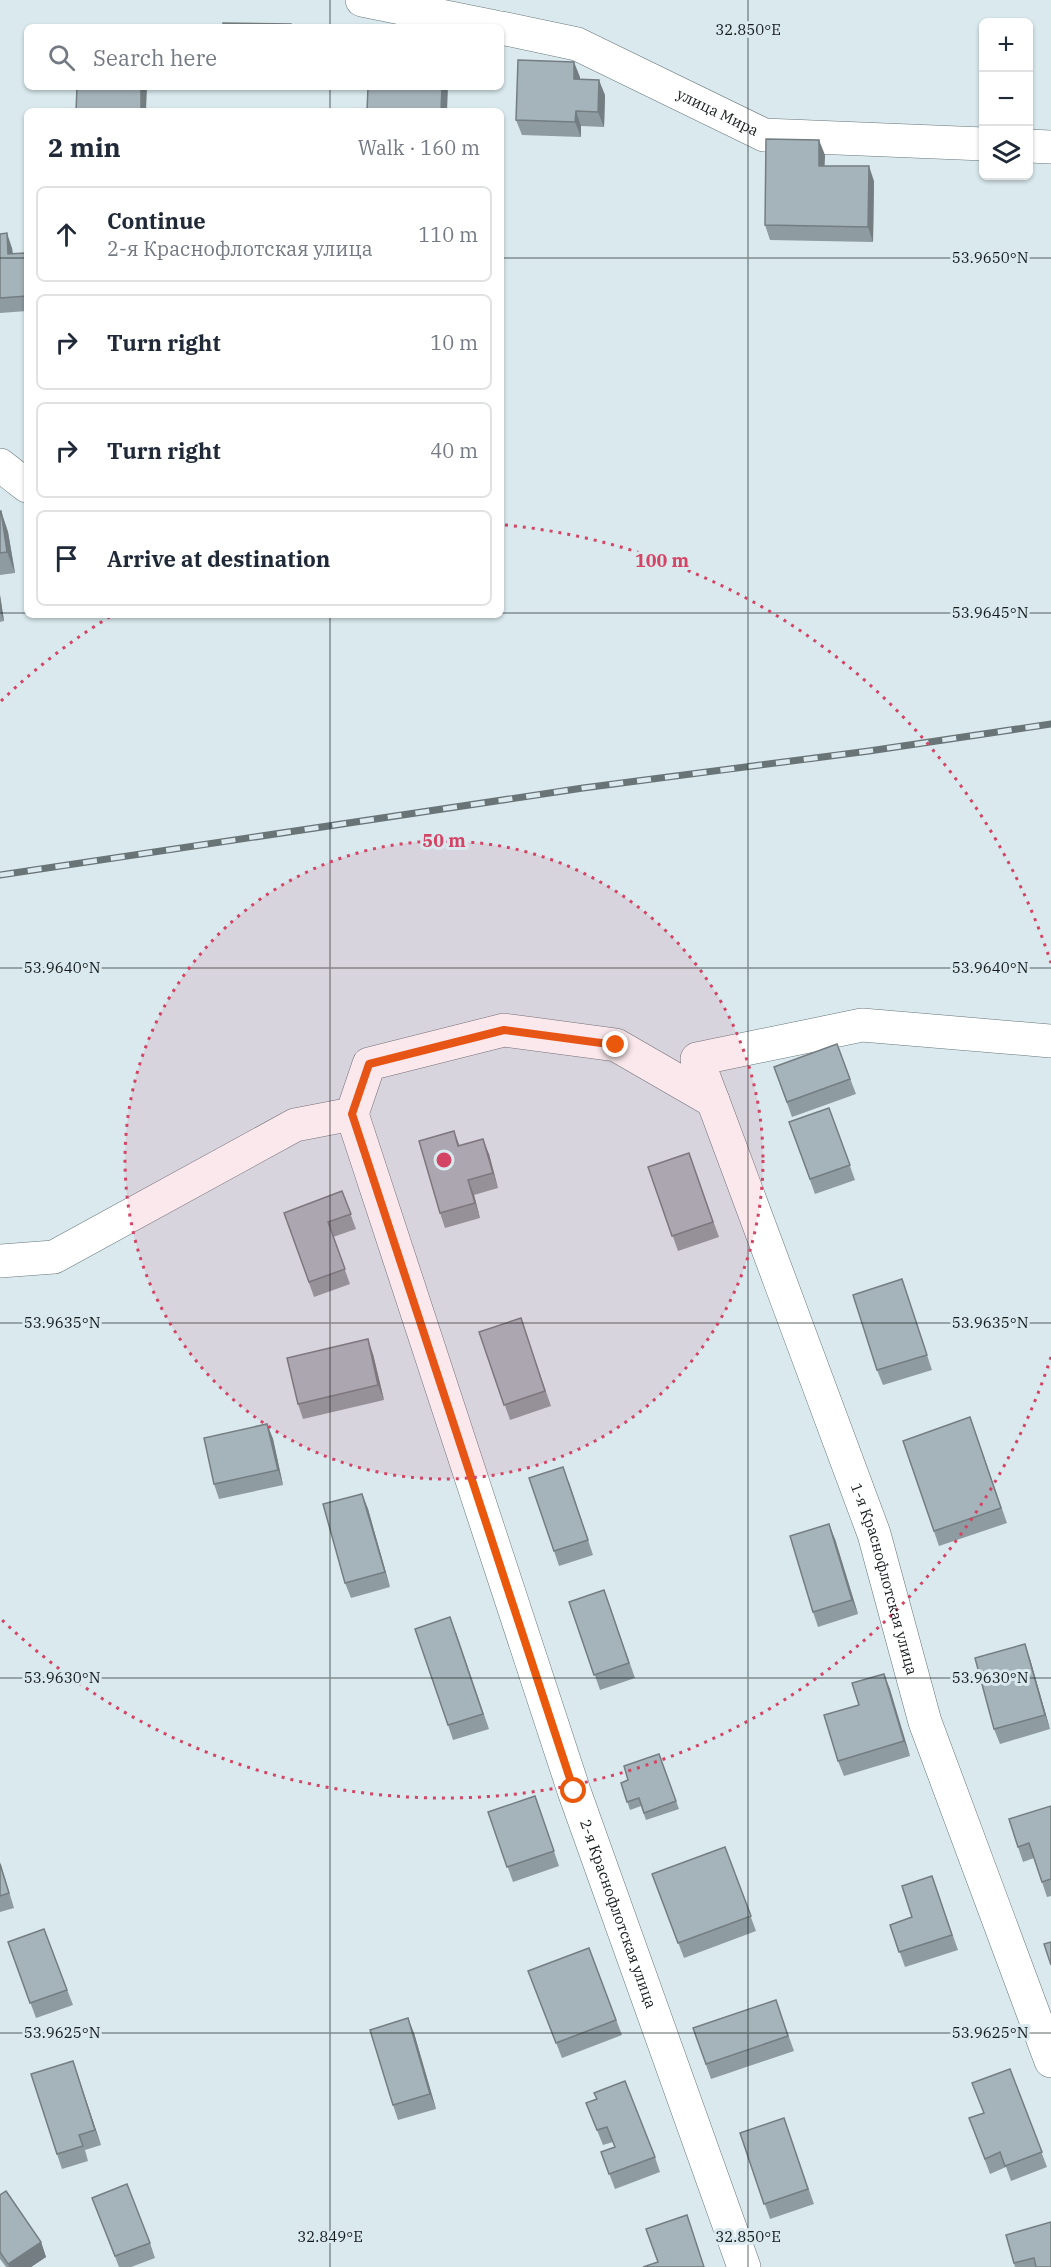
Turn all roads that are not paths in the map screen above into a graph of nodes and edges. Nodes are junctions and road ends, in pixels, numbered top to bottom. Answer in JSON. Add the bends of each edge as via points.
{"nodes":[{"id":1,"x":362,"y":0,"type":"edge"},
{"id":2,"x":480,"y":24,"type":"edge"},
{"id":3,"x":504,"y":29,"type":"edge"},
{"id":4,"x":979,"y":144,"type":"edge"},
{"id":5,"x":1033,"y":146,"type":"edge"},
{"id":6,"x":1051,"y":147,"type":"edge"},
{"id":7,"x":0,"y":465,"type":"edge"},
{"id":8,"x":24,"y":484,"type":"edge"},
{"id":9,"x":1051,"y":1041,"type":"edge"},
{"id":10,"x":713,"y":1101,"type":"junction"},
{"id":11,"x":352,"y":1114,"type":"junction"},
{"id":12,"x":0,"y":1261,"type":"edge"},
{"id":13,"x":1051,"y":2061,"type":"edge"},
{"id":14,"x":744,"y":2267,"type":"edge"}],
"edges":[{"from":1,"to":2,"type":"street"},
{"from":3,"to":4,"type":"street","name":"улица Мира","via":[[577,44],[764,135]]},
{"from":5,"to":6,"type":"street"},
{"from":7,"to":8,"type":"street"},
{"from":9,"to":10,"type":"street","name":"1-я Краснофлотская улица","via":[[862,1025],[698,1059]]},
{"from":10,"to":11,"type":"street","via":[[616,1045],[504,1030],[369,1064]]},
{"from":10,"to":13,"type":"street","name":"1-я Краснофлотская улица","via":[[874,1534],[925,1722]]},
{"from":11,"to":12,"type":"street","via":[[295,1125],[54,1257]]},
{"from":11,"to":14,"type":"street","name":"2-я Краснофлотская улица","via":[[574,1791]]}]}
